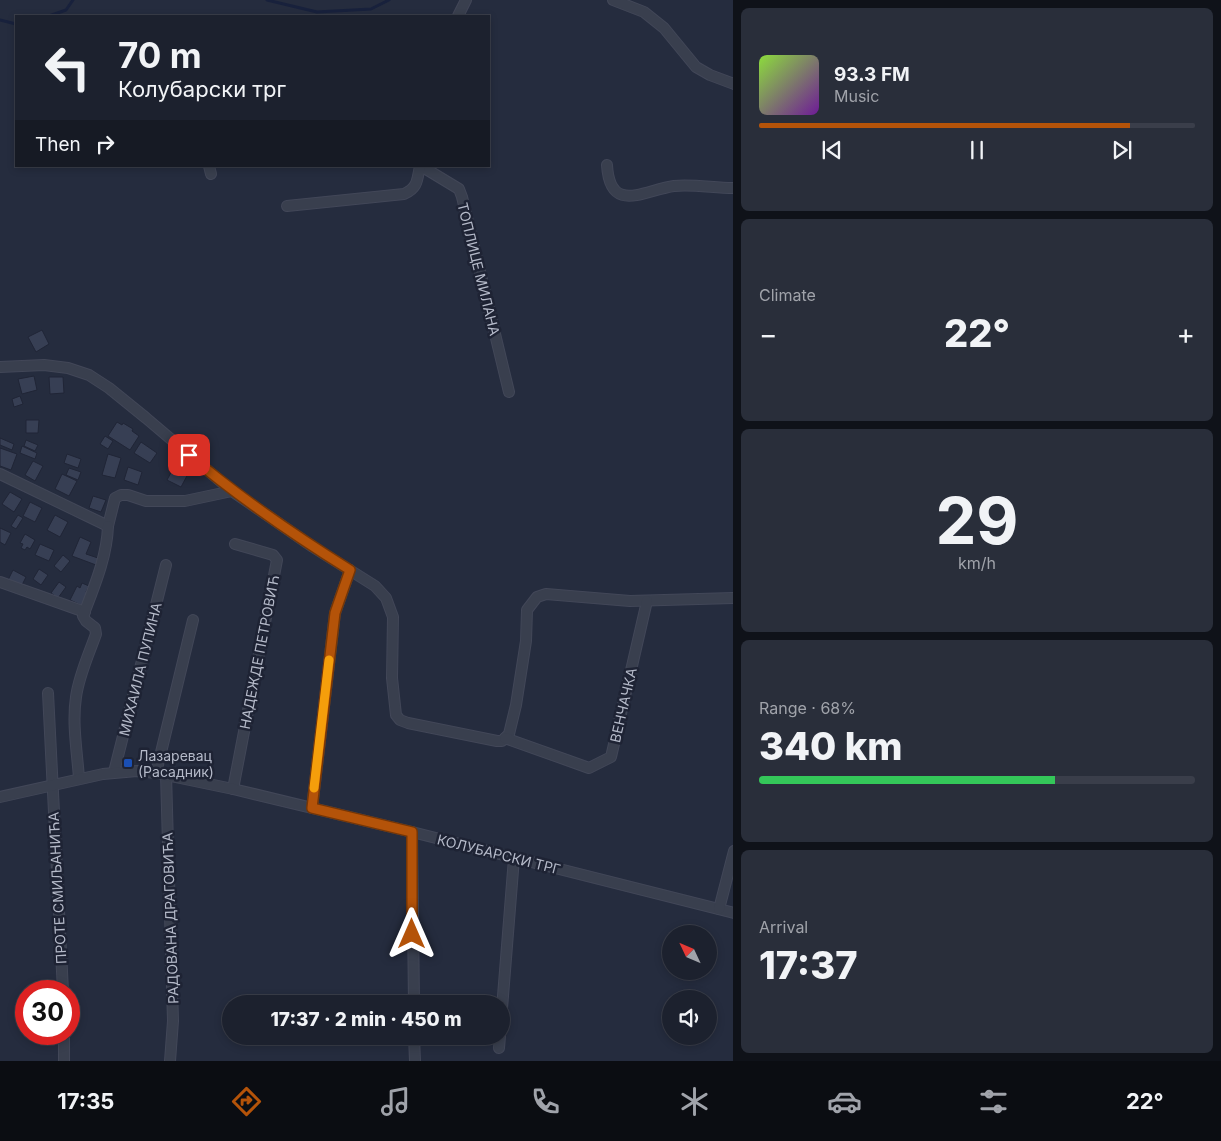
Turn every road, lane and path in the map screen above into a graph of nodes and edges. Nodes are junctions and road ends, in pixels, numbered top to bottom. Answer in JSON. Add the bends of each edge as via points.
{"nodes":[{"id":1,"x":466,"y":0,"type":"edge"},
{"id":2,"x":613,"y":0,"type":"edge"},
{"id":3,"x":458,"y":15,"type":"edge"},
{"id":4,"x":733,"y":84,"type":"edge"},
{"id":5,"x":607,"y":165,"type":"dead end"},
{"id":6,"x":420,"y":167,"type":"edge"},
{"id":7,"x":422,"y":167,"type":"edge"},
{"id":8,"x":733,"y":188,"type":"edge"},
{"id":9,"x":287,"y":206,"type":"dead end"},
{"id":10,"x":0,"y":367,"type":"edge"},
{"id":11,"x":509,"y":392,"type":"dead end"},
{"id":12,"x":0,"y":474,"type":"edge"},
{"id":13,"x":232,"y":491,"type":"junction"},
{"id":14,"x":108,"y":526,"type":"junction"},
{"id":15,"x":235,"y":544,"type":"dead end"},
{"id":16,"x":166,"y":565,"type":"dead end"},
{"id":17,"x":350,"y":570,"type":"junction"},
{"id":18,"x":0,"y":582,"type":"edge"},
{"id":19,"x":733,"y":598,"type":"edge"},
{"id":20,"x":647,"y":601,"type":"junction"},
{"id":21,"x":85,"y":612,"type":"junction"},
{"id":22,"x":193,"y":620,"type":"dead end"},
{"id":23,"x":48,"y":694,"type":"dead end"},
{"id":24,"x":505,"y":738,"type":"junction"},
{"id":25,"x":114,"y":772,"type":"junction"},
{"id":26,"x":161,"y":774,"type":"junction"},
{"id":27,"x":79,"y":778,"type":"junction"},
{"id":28,"x":52,"y":785,"type":"junction"},
{"id":29,"x":232,"y":789,"type":"junction"},
{"id":30,"x":0,"y":797,"type":"edge"},
{"id":31,"x":312,"y":808,"type":"junction"},
{"id":32,"x":412,"y":832,"type":"junction"},
{"id":33,"x":733,"y":854,"type":"edge"},
{"id":34,"x":514,"y":858,"type":"junction"},
{"id":35,"x":719,"y":909,"type":"junction"},
{"id":36,"x":733,"y":913,"type":"edge"},
{"id":37,"x":62,"y":980,"type":"edge"},
{"id":38,"x":414,"y":995,"type":"edge"},
{"id":39,"x":503,"y":995,"type":"edge"},
{"id":40,"x":64,"y":1045,"type":"edge"},
{"id":41,"x":414,"y":1045,"type":"edge"},
{"id":42,"x":499,"y":1045,"type":"edge"},
{"id":43,"x":499,"y":1048,"type":"dead end"},
{"id":44,"x":64,"y":1061,"type":"edge"},
{"id":45,"x":170,"y":1061,"type":"edge"},
{"id":46,"x":415,"y":1061,"type":"edge"}],
"edges":[{"from":1,"to":3,"type":"street"},
{"from":2,"to":4,"type":"street","via":[[644,12],[664,28],[696,66]]},
{"from":5,"to":8,"type":"street","via":[[608,179],[616,192],[627,197],[676,186]]},
{"from":6,"to":9,"type":"street","via":[[415,187],[404,194]]},
{"from":7,"to":11,"type":"street","name":"ТОПЛИЦЕ МИЛАНА","via":[[459,189]]},
{"from":10,"to":13,"type":"street","via":[[44,364],[89,375],[139,412]]},
{"from":12,"to":14,"type":"street"},
{"from":13,"to":14,"type":"street","via":[[185,501],[146,501],[121,495],[116,498]]},
{"from":13,"to":17,"type":"street"},
{"from":14,"to":21,"type":"street","via":[[106,548]]},
{"from":15,"to":29,"type":"street","name":"НАДЕЖДЕ ПЕТРОВИЋ","via":[[273,554],[277,560]]},
{"from":16,"to":25,"type":"street","name":"МИХАИЛА ПУПИНА"},
{"from":17,"to":24,"type":"street","via":[[375,586],[386,598],[393,617],[392,678],[396,715],[400,720],[497,741]]},
{"from":17,"to":31,"type":"street","via":[[335,613]]},
{"from":18,"to":21,"type":"street"},
{"from":19,"to":20,"type":"street"},
{"from":20,"to":24,"type":"street","via":[[546,594],[538,597],[527,610],[516,705],[509,734]]},
{"from":20,"to":24,"type":"street","name":"ВЕНЧАЧКА","via":[[611,757],[589,768]]},
{"from":21,"to":27,"type":"street","via":[[83,616],[95,628],[96,634],[76,696]]},
{"from":22,"to":26,"type":"street","name":"РАДОВАНА ДРАГОВИЋА"},
{"from":23,"to":28,"type":"street","name":"ПРОТЕ СМИЉАНИЋА"},
{"from":25,"to":26,"type":"street","name":"КОЛУБАРСКИ ТРГ"},
{"from":25,"to":27,"type":"street","name":"КОЛУБАРСКИ ТРГ"},
{"from":26,"to":29,"type":"street","name":"КОЛУБАРСКИ ТРГ"},
{"from":26,"to":45,"type":"street","name":"РАДОВАНА ДРАГОВИЋА","via":[[173,1021]]},
{"from":27,"to":28,"type":"street","name":"КОЛУБАРСКИ ТРГ"},
{"from":28,"to":30,"type":"street","name":"КОЛУБАРСКИ ТРГ"},
{"from":28,"to":37,"type":"street","name":"ПРОТЕ СМИЉАНИЋА"},
{"from":29,"to":31,"type":"street","name":"КОЛУБАРСКИ ТРГ"},
{"from":31,"to":32,"type":"street","name":"КОЛУБАРСКИ ТРГ"},
{"from":32,"to":34,"type":"street","name":"КОЛУБАРСКИ ТРГ"},
{"from":32,"to":38,"type":"street"},
{"from":33,"to":35,"type":"street"},
{"from":34,"to":35,"type":"street","name":"КОЛУБАРСКИ ТРГ"},
{"from":34,"to":39,"type":"street"},
{"from":35,"to":36,"type":"street","name":"КОЛУБАРСКИ ТРГ"},
{"from":40,"to":44,"type":"street"},
{"from":41,"to":46,"type":"street"},
{"from":42,"to":43,"type":"street"}]}
